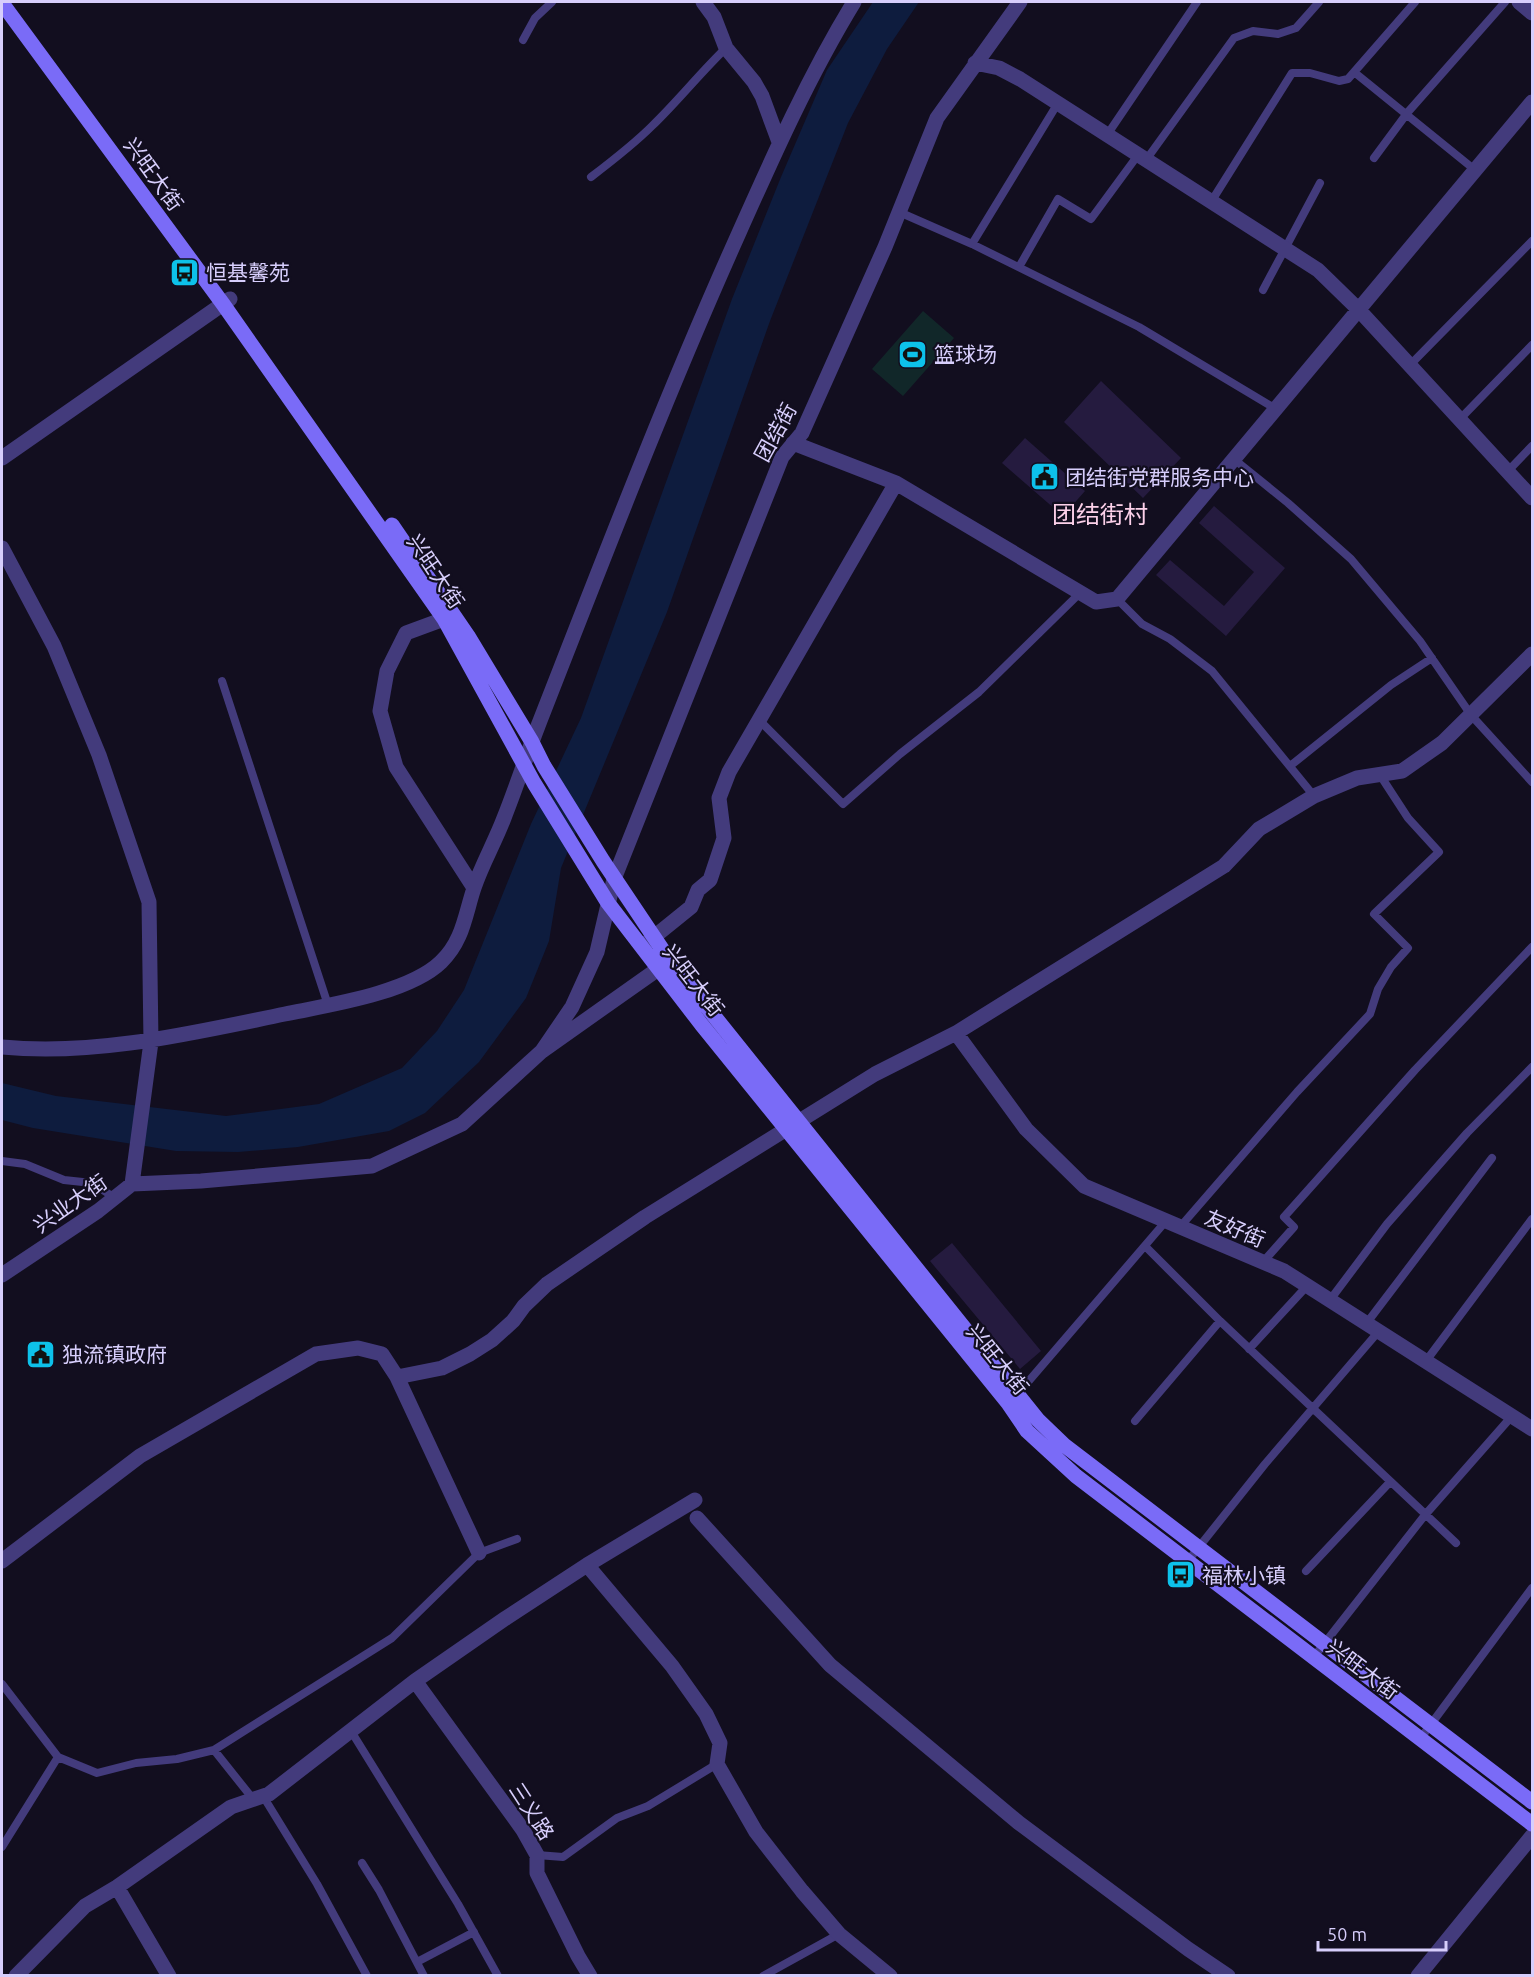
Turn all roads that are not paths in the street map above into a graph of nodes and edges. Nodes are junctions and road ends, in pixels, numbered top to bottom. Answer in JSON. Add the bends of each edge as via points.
{"nodes":[{"id":1,"x":11,"y":2,"type":"edge"},
{"id":2,"x":552,"y":2,"type":"edge"},
{"id":3,"x":703,"y":2,"type":"edge"},
{"id":4,"x":854,"y":2,"type":"edge"},
{"id":5,"x":1020,"y":2,"type":"edge"},
{"id":6,"x":1197,"y":2,"type":"edge"},
{"id":7,"x":1319,"y":2,"type":"edge"},
{"id":8,"x":1415,"y":2,"type":"edge"},
{"id":9,"x":1505,"y":2,"type":"edge"},
{"id":10,"x":1519,"y":2,"type":"edge"},
{"id":11,"x":2,"y":3,"type":"edge"},
{"id":12,"x":1533,"y":13,"type":"edge"},
{"id":13,"x":523,"y":40,"type":"dead end"},
{"id":14,"x":726,"y":48,"type":"junction"},
{"id":15,"x":975,"y":63,"type":"junction"},
{"id":16,"x":1354,"y":72,"type":"junction"},
{"id":17,"x":1533,"y":102,"type":"edge"},
{"id":18,"x":1058,"y":103,"type":"junction"},
{"id":19,"x":1406,"y":114,"type":"junction"},
{"id":20,"x":1107,"y":135,"type":"junction"},
{"id":21,"x":779,"y":142,"type":"junction"},
{"id":22,"x":1142,"y":157,"type":"junction"},
{"id":23,"x":1374,"y":159,"type":"dead end"},
{"id":24,"x":1475,"y":170,"type":"junction"},
{"id":25,"x":591,"y":177,"type":"dead end"},
{"id":26,"x":1320,"y":183,"type":"dead end"},
{"id":27,"x":1211,"y":202,"type":"junction"},
{"id":28,"x":899,"y":212,"type":"junction"},
{"id":29,"x":1533,"y":241,"type":"edge"},
{"id":30,"x":972,"y":244,"type":"junction"},
{"id":31,"x":1284,"y":249,"type":"junction"},
{"id":32,"x":1019,"y":267,"type":"junction"},
{"id":33,"x":1263,"y":290,"type":"dead end"},
{"id":34,"x":227,"y":301,"type":"junction"},
{"id":35,"x":1358,"y":309,"type":"junction"},
{"id":36,"x":1533,"y":345,"type":"edge"},
{"id":37,"x":1410,"y":365,"type":"junction"},
{"id":38,"x":1276,"y":409,"type":"junction"},
{"id":39,"x":1460,"y":419,"type":"junction"},
{"id":40,"x":793,"y":443,"type":"junction"},
{"id":41,"x":1533,"y":446,"type":"edge"},
{"id":42,"x":2,"y":458,"type":"edge"},
{"id":43,"x":1235,"y":460,"type":"junction"},
{"id":44,"x":1508,"y":471,"type":"junction"},
{"id":45,"x":896,"y":483,"type":"junction"},
{"id":46,"x":1533,"y":498,"type":"edge"},
{"id":47,"x":2,"y":548,"type":"edge"},
{"id":48,"x":1080,"y":593,"type":"junction"},
{"id":49,"x":1117,"y":599,"type":"junction"},
{"id":50,"x":444,"y":619,"type":"junction"},
{"id":51,"x":1533,"y":654,"type":"edge"},
{"id":52,"x":1432,"y":658,"type":"junction"},
{"id":53,"x":222,"y":681,"type":"dead end"},
{"id":54,"x":1471,"y":715,"type":"junction"},
{"id":55,"x":759,"y":720,"type":"junction"},
{"id":56,"x":532,"y":742,"type":"junction"},
{"id":57,"x":525,"y":764,"type":"junction"},
{"id":58,"x":1290,"y":766,"type":"junction"},
{"id":59,"x":1380,"y":774,"type":"junction"},
{"id":60,"x":1533,"y":782,"type":"edge"},
{"id":61,"x":1314,"y":796,"type":"junction"},
{"id":62,"x":614,"y":879,"type":"junction"},
{"id":63,"x":474,"y":888,"type":"junction"},
{"id":64,"x":604,"y":897,"type":"junction"},
{"id":65,"x":647,"y":942,"type":"junction"},
{"id":66,"x":1533,"y":947,"type":"edge"},
{"id":67,"x":664,"y":965,"type":"junction"},
{"id":68,"x":328,"y":1005,"type":"junction"},
{"id":69,"x":956,"y":1033,"type":"junction"},
{"id":70,"x":151,"y":1041,"type":"junction"},
{"id":71,"x":2,"y":1047,"type":"edge"},
{"id":72,"x":542,"y":1051,"type":"junction"},
{"id":73,"x":1533,"y":1067,"type":"edge"},
{"id":74,"x":791,"y":1126,"type":"junction"},
{"id":75,"x":1492,"y":1158,"type":"dead end"},
{"id":76,"x":2,"y":1161,"type":"edge"},
{"id":77,"x":132,"y":1184,"type":"junction"},
{"id":78,"x":115,"y":1198,"type":"junction"},
{"id":79,"x":1533,"y":1219,"type":"edge"},
{"id":80,"x":1173,"y":1224,"type":"junction"},
{"id":81,"x":1145,"y":1246,"type":"junction"},
{"id":82,"x":1263,"y":1262,"type":"junction"},
{"id":83,"x":2,"y":1275,"type":"edge"},
{"id":84,"x":1307,"y":1286,"type":"junction"},
{"id":85,"x":1330,"y":1300,"type":"junction"},
{"id":86,"x":1220,"y":1321,"type":"junction"},
{"id":87,"x":1372,"y":1328,"type":"junction"},
{"id":88,"x":1249,"y":1349,"type":"junction"},
{"id":89,"x":1426,"y":1361,"type":"junction"},
{"id":90,"x":397,"y":1377,"type":"junction"},
{"id":91,"x":1012,"y":1399,"type":"junction"},
{"id":92,"x":1311,"y":1408,"type":"junction"},
{"id":93,"x":1512,"y":1416,"type":"junction"},
{"id":94,"x":1135,"y":1421,"type":"dead end"},
{"id":95,"x":1533,"y":1429,"type":"edge"},
{"id":96,"x":1390,"y":1482,"type":"junction"},
{"id":97,"x":695,"y":1500,"type":"dead end"},
{"id":98,"x":1425,"y":1515,"type":"junction"},
{"id":99,"x":697,"y":1518,"type":"dead end"},
{"id":100,"x":517,"y":1539,"type":"dead end"},
{"id":101,"x":1456,"y":1543,"type":"dead end"},
{"id":102,"x":1198,"y":1547,"type":"junction"},
{"id":103,"x":479,"y":1553,"type":"junction"},
{"id":104,"x":2,"y":1561,"type":"edge"},
{"id":105,"x":1187,"y":1562,"type":"junction"},
{"id":106,"x":587,"y":1565,"type":"junction"},
{"id":107,"x":1306,"y":1571,"type":"dead end"},
{"id":108,"x":1533,"y":1588,"type":"edge"},
{"id":109,"x":1324,"y":1643,"type":"junction"},
{"id":110,"x":1313,"y":1658,"type":"junction"},
{"id":111,"x":415,"y":1681,"type":"junction"},
{"id":112,"x":2,"y":1684,"type":"edge"},
{"id":113,"x":1430,"y":1724,"type":"junction"},
{"id":114,"x":351,"y":1731,"type":"junction"},
{"id":115,"x":1420,"y":1739,"type":"junction"},
{"id":116,"x":214,"y":1750,"type":"junction"},
{"id":117,"x":58,"y":1757,"type":"junction"},
{"id":118,"x":717,"y":1764,"type":"junction"},
{"id":119,"x":258,"y":1797,"type":"junction"},
{"id":120,"x":1533,"y":1802,"type":"edge"},
{"id":121,"x":1533,"y":1824,"type":"edge"},
{"id":122,"x":1533,"y":1836,"type":"edge"},
{"id":123,"x":2,"y":1847,"type":"edge"},
{"id":124,"x":537,"y":1855,"type":"junction"},
{"id":125,"x":362,"y":1863,"type":"dead end"},
{"id":126,"x":117,"y":1887,"type":"junction"},
{"id":127,"x":474,"y":1932,"type":"junction"},
{"id":128,"x":839,"y":1934,"type":"junction"},
{"id":129,"x":417,"y":1962,"type":"junction"},
{"id":130,"x":16,"y":1976,"type":"edge"},
{"id":131,"x":169,"y":1976,"type":"edge"},
{"id":132,"x":367,"y":1976,"type":"edge"},
{"id":133,"x":424,"y":1976,"type":"edge"},
{"id":134,"x":498,"y":1976,"type":"edge"},
{"id":135,"x":590,"y":1976,"type":"edge"},
{"id":136,"x":763,"y":1976,"type":"edge"},
{"id":137,"x":890,"y":1976,"type":"edge"},
{"id":138,"x":1228,"y":1976,"type":"edge"},
{"id":139,"x":1418,"y":1976,"type":"edge"}],
"edges":[{"from":1,"to":34,"type":"street","name":"兴旺大街"},
{"from":2,"to":13,"type":"lane","via":[[535,18]]},
{"from":3,"to":14,"type":"street","via":[[714,16]]},
{"from":4,"to":21,"type":"street","via":[[824,51]]},
{"from":5,"to":15,"type":"street","name":"团结街"},
{"from":6,"to":20,"type":"lane"},
{"from":7,"to":22,"type":"lane","via":[[1296,28],[1278,34],[1253,31],[1234,38]]},
{"from":8,"to":16,"type":"lane"},
{"from":9,"to":19,"type":"lane"},
{"from":10,"to":12,"type":"street"},
{"from":11,"to":34,"type":"street","name":"兴旺大街"},
{"from":14,"to":21,"type":"street","via":[[758,89]]},
{"from":14,"to":25,"type":"lane","via":[[653,125]]},
{"from":15,"to":18,"type":"street","via":[[999,68]]},
{"from":15,"to":28,"type":"street","name":"团结街","via":[[937,118]]},
{"from":16,"to":19,"type":"lane"},
{"from":16,"to":27,"type":"lane","via":[[1339,81],[1310,73],[1292,73]]},
{"from":17,"to":24,"type":"street"},
{"from":18,"to":20,"type":"street"},
{"from":18,"to":30,"type":"lane"},
{"from":19,"to":23,"type":"lane"},
{"from":19,"to":24,"type":"lane"},
{"from":20,"to":22,"type":"street"},
{"from":21,"to":56,"type":"street","via":[[650,439]]},
{"from":22,"to":27,"type":"street"},
{"from":22,"to":32,"type":"lane","via":[[1091,219],[1058,199]]},
{"from":24,"to":35,"type":"street"},
{"from":26,"to":31,"type":"lane"},
{"from":27,"to":31,"type":"street"},
{"from":28,"to":30,"type":"lane"},
{"from":28,"to":40,"type":"street","name":"团结街","via":[[802,433]]},
{"from":29,"to":37,"type":"lane"},
{"from":30,"to":32,"type":"lane"},
{"from":31,"to":33,"type":"lane"},
{"from":31,"to":35,"type":"street","via":[[1318,270]]},
{"from":32,"to":38,"type":"lane","via":[[1140,327]]},
{"from":34,"to":42,"type":"street"},
{"from":34,"to":50,"type":"street","name":"兴旺大街"},
{"from":34,"to":56,"type":"street","name":"兴旺大街","via":[[341,452],[444,599]]},
{"from":35,"to":37,"type":"street"},
{"from":35,"to":38,"type":"street"},
{"from":36,"to":39,"type":"lane"},
{"from":37,"to":39,"type":"street"},
{"from":38,"to":43,"type":"street"},
{"from":39,"to":44,"type":"street"},
{"from":40,"to":45,"type":"street"},
{"from":40,"to":62,"type":"street","name":"团结街","via":[[782,457]]},
{"from":41,"to":44,"type":"lane"},
{"from":43,"to":49,"type":"street"},
{"from":43,"to":52,"type":"lane","via":[[1351,559]]},
{"from":44,"to":46,"type":"street"},
{"from":45,"to":48,"type":"street"},
{"from":45,"to":55,"type":"street"},
{"from":47,"to":70,"type":"street","via":[[54,646],[99,755],[149,902]]},
{"from":48,"to":49,"type":"street","via":[[1096,602]]},
{"from":48,"to":55,"type":"lane","via":[[979,692],[843,804]]},
{"from":49,"to":58,"type":"lane","via":[[1142,624],[1170,639],[1212,671]]},
{"from":50,"to":57,"type":"street","name":"兴旺大街"},
{"from":50,"to":63,"type":"street","via":[[406,633],[387,671],[380,711],[396,767]]},
{"from":51,"to":54,"type":"street"},
{"from":52,"to":54,"type":"lane"},
{"from":52,"to":58,"type":"lane","via":[[1391,685]]},
{"from":53,"to":68,"type":"lane"},
{"from":54,"to":59,"type":"street","via":[[1442,743],[1402,771]]},
{"from":54,"to":60,"type":"lane"},
{"from":55,"to":65,"type":"street","via":[[719,798],[724,838],[710,880],[698,890],[690,908]]},
{"from":56,"to":57,"type":"street"},
{"from":56,"to":62,"type":"street","name":"兴旺大街"},
{"from":57,"to":63,"type":"street"},
{"from":57,"to":64,"type":"street","name":"兴旺大街"},
{"from":58,"to":61,"type":"lane"},
{"from":59,"to":61,"type":"street","via":[[1357,778]]},
{"from":59,"to":80,"type":"lane","via":[[1408,818],[1439,852],[1374,914],[1408,948],[1378,989],[1370,1014]]},
{"from":61,"to":69,"type":"street","via":[[1259,829],[1224,866]]},
{"from":62,"to":64,"type":"street","name":"团结街"},
{"from":62,"to":65,"type":"street","name":"兴旺大街"},
{"from":63,"to":68,"type":"street","via":[[465,925],[441,962],[414,980]]},
{"from":64,"to":65,"type":"street","name":"兴旺大街"},
{"from":64,"to":72,"type":"street","name":"团结街","via":[[597,952],[572,1007]]},
{"from":65,"to":67,"type":"street","name":"兴旺大街"},
{"from":66,"to":82,"type":"lane","via":[[1415,1070],[1284,1217],[1294,1227]]},
{"from":67,"to":72,"type":"street"},
{"from":67,"to":74,"type":"street","name":"兴旺大街"},
{"from":68,"to":70,"type":"street"},
{"from":69,"to":74,"type":"street","via":[[874,1074]]},
{"from":69,"to":80,"type":"street","name":"友好街","via":[[1026,1129],[1084,1186]]},
{"from":70,"to":71,"type":"street","via":[[58,1049]]},
{"from":70,"to":77,"type":"street"},
{"from":72,"to":77,"type":"street","via":[[462,1124],[372,1166]]},
{"from":73,"to":85,"type":"lane","via":[[1467,1133],[1387,1224]]},
{"from":74,"to":90,"type":"street","via":[[645,1217],[548,1284],[492,1340],[442,1368]]},
{"from":74,"to":91,"type":"street","name":"兴旺大街"},
{"from":75,"to":87,"type":"lane"},
{"from":76,"to":78,"type":"lane","via":[[25,1164],[64,1180],[92,1184]]},
{"from":77,"to":78,"type":"street","name":"兴业大街"},
{"from":78,"to":83,"type":"street","name":"兴业大街"},
{"from":79,"to":89,"type":"lane"},
{"from":80,"to":81,"type":"lane"},
{"from":80,"to":82,"type":"street","name":"友好街"},
{"from":81,"to":86,"type":"lane"},
{"from":81,"to":91,"type":"lane"},
{"from":82,"to":84,"type":"street","name":"友好街"},
{"from":84,"to":85,"type":"street","name":"友好街"},
{"from":84,"to":88,"type":"lane"},
{"from":85,"to":87,"type":"street","name":"友好街"},
{"from":86,"to":88,"type":"lane"},
{"from":86,"to":94,"type":"lane"},
{"from":87,"to":89,"type":"street","name":"友好街"},
{"from":87,"to":92,"type":"lane"},
{"from":88,"to":92,"type":"lane"},
{"from":89,"to":93,"type":"street","name":"友好街"},
{"from":90,"to":103,"type":"street"},
{"from":90,"to":104,"type":"street","via":[[382,1354],[358,1348],[316,1354],[140,1456]]},
{"from":91,"to":102,"type":"street","name":"兴旺大街","via":[[1064,1445]]},
{"from":91,"to":105,"type":"street","name":"兴旺大街","via":[[1028,1431],[1076,1476]]},
{"from":92,"to":96,"type":"lane"},
{"from":92,"to":102,"type":"lane"},
{"from":93,"to":95,"type":"street","name":"友好街"},
{"from":93,"to":98,"type":"lane"},
{"from":96,"to":98,"type":"lane"},
{"from":96,"to":107,"type":"lane"},
{"from":97,"to":106,"type":"street"},
{"from":98,"to":101,"type":"lane"},
{"from":98,"to":109,"type":"lane"},
{"from":99,"to":138,"type":"street","via":[[830,1665],[1019,1823]]},
{"from":100,"to":103,"type":"lane"},
{"from":102,"to":105,"type":"lane"},
{"from":102,"to":109,"type":"street","name":"兴旺大街"},
{"from":103,"to":116,"type":"lane","via":[[392,1638]]},
{"from":105,"to":110,"type":"street","name":"兴旺大街"},
{"from":106,"to":111,"type":"street"},
{"from":106,"to":118,"type":"street","via":[[672,1666],[706,1714],[720,1743]]},
{"from":108,"to":113,"type":"lane"},
{"from":109,"to":110,"type":"lane"},
{"from":109,"to":113,"type":"street","name":"兴旺大街"},
{"from":110,"to":115,"type":"street","name":"兴旺大街"},
{"from":111,"to":114,"type":"street"},
{"from":111,"to":124,"type":"street","name":"三义路"},
{"from":112,"to":117,"type":"lane"},
{"from":113,"to":115,"type":"lane"},
{"from":113,"to":120,"type":"street","name":"兴旺大街"},
{"from":114,"to":119,"type":"street","via":[[269,1794]]},
{"from":114,"to":127,"type":"lane"},
{"from":115,"to":121,"type":"street","name":"兴旺大街"},
{"from":116,"to":117,"type":"lane","via":[[97,1773]]},
{"from":116,"to":119,"type":"lane"},
{"from":117,"to":123,"type":"lane"},
{"from":118,"to":124,"type":"lane","via":[[648,1806],[617,1818],[563,1857]]},
{"from":118,"to":128,"type":"street","via":[[756,1832]]},
{"from":119,"to":126,"type":"street","via":[[231,1807]]},
{"from":119,"to":132,"type":"lane","via":[[317,1884]]},
{"from":122,"to":139,"type":"street"},
{"from":124,"to":135,"type":"street","name":"三义路","via":[[537,1873]]},
{"from":125,"to":129,"type":"lane"},
{"from":126,"to":130,"type":"street","via":[[85,1906]]},
{"from":126,"to":131,"type":"street"},
{"from":127,"to":129,"type":"lane"},
{"from":127,"to":134,"type":"lane"},
{"from":128,"to":136,"type":"lane"},
{"from":128,"to":137,"type":"street"},
{"from":129,"to":133,"type":"lane"}]}
